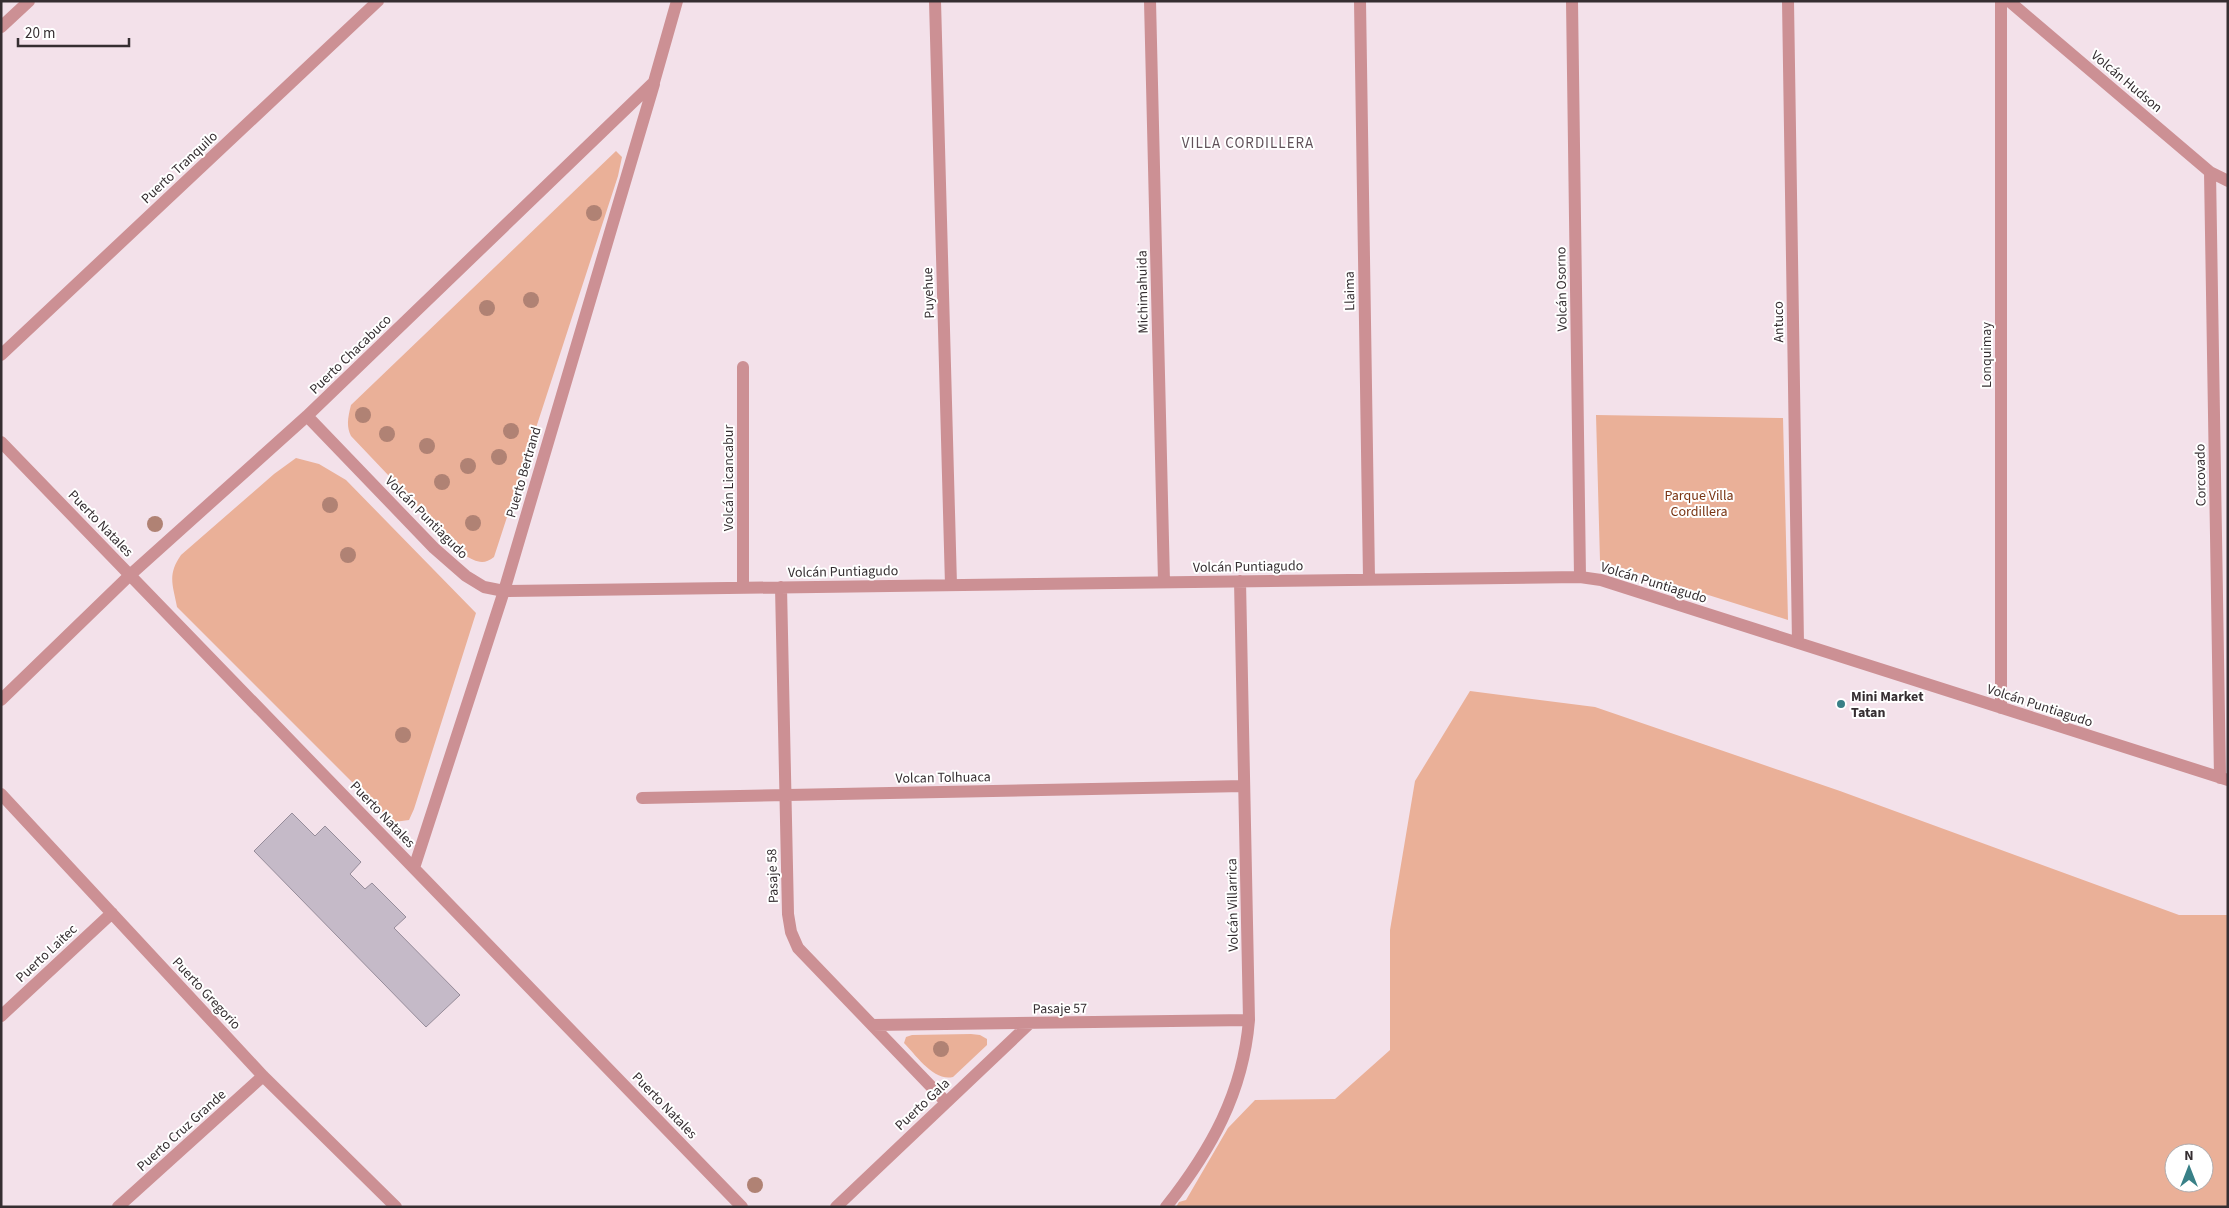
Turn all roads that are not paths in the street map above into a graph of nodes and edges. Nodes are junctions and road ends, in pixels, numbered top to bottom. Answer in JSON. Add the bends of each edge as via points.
{"nodes":[{"id":1,"x":29,"y":1,"type":"edge"},
{"id":2,"x":378,"y":1,"type":"edge"},
{"id":3,"x":677,"y":1,"type":"edge"},
{"id":4,"x":935,"y":1,"type":"edge"},
{"id":5,"x":1150,"y":1,"type":"edge"},
{"id":6,"x":1360,"y":1,"type":"edge"},
{"id":7,"x":1572,"y":1,"type":"edge"},
{"id":8,"x":1788,"y":1,"type":"edge"},
{"id":9,"x":2001,"y":1,"type":"edge"},
{"id":10,"x":2008,"y":1,"type":"edge"},
{"id":11,"x":1,"y":27,"type":"edge"},
{"id":12,"x":654,"y":82,"type":"junction"},
{"id":13,"x":2210,"y":172,"type":"junction"},
{"id":14,"x":2228,"y":181,"type":"edge"},
{"id":15,"x":1,"y":355,"type":"edge"},
{"id":16,"x":743,"y":367,"type":"dead end"},
{"id":17,"x":307,"y":416,"type":"junction"},
{"id":18,"x":1,"y":442,"type":"edge"},
{"id":19,"x":130,"y":575,"type":"junction"},
{"id":20,"x":1580,"y":577,"type":"junction"},
{"id":21,"x":1369,"y":579,"type":"junction"},
{"id":22,"x":1240,"y":581,"type":"junction"},
{"id":23,"x":1164,"y":582,"type":"junction"},
{"id":24,"x":951,"y":585,"type":"junction"},
{"id":25,"x":781,"y":587,"type":"junction"},
{"id":26,"x":743,"y":588,"type":"junction"},
{"id":27,"x":504,"y":591,"type":"junction"},
{"id":28,"x":1798,"y":643,"type":"junction"},
{"id":29,"x":1,"y":700,"type":"edge"},
{"id":30,"x":2001,"y":708,"type":"junction"},
{"id":31,"x":2224,"y":779,"type":"edge"},
{"id":32,"x":1244,"y":786,"type":"junction"},
{"id":33,"x":1,"y":794,"type":"edge"},
{"id":34,"x":785,"y":795,"type":"junction"},
{"id":35,"x":642,"y":798,"type":"dead end"},
{"id":36,"x":414,"y":868,"type":"junction"},
{"id":37,"x":112,"y":913,"type":"junction"},
{"id":38,"x":1,"y":1016,"type":"edge"},
{"id":39,"x":1249,"y":1020,"type":"junction"},
{"id":40,"x":1030,"y":1024,"type":"junction"},
{"id":41,"x":872,"y":1025,"type":"junction"},
{"id":42,"x":263,"y":1076,"type":"junction"},
{"id":43,"x":946,"y":1102,"type":"junction"},
{"id":44,"x":118,"y":1207,"type":"edge"},
{"id":45,"x":396,"y":1207,"type":"edge"},
{"id":46,"x":742,"y":1207,"type":"edge"},
{"id":47,"x":836,"y":1207,"type":"edge"},
{"id":48,"x":1166,"y":1207,"type":"edge"}],
"edges":[{"from":1,"to":11,"type":"street"},
{"from":2,"to":15,"type":"street","name":"Puerto Tranquilo"},
{"from":3,"to":12,"type":"street"},
{"from":4,"to":24,"type":"street","name":"Puyehue"},
{"from":5,"to":23,"type":"street","name":"Michimahuida"},
{"from":6,"to":21,"type":"street","name":"Llaima"},
{"from":7,"to":20,"type":"street","name":"Volcán Osorno"},
{"from":8,"to":28,"type":"street","name":"Antuco"},
{"from":9,"to":30,"type":"street","name":"Lonquimay"},
{"from":10,"to":13,"type":"street","name":"Volcán Hudson"},
{"from":12,"to":17,"type":"street","name":"Puerto Chacabuco"},
{"from":12,"to":27,"type":"street","name":"Puerto Bertrand"},
{"from":13,"to":14,"type":"street","name":"Volcán Hudson"},
{"from":13,"to":31,"type":"street","name":"Corcovado"},
{"from":16,"to":26,"type":"street","name":"Volcán Licancabur"},
{"from":17,"to":19,"type":"street","name":"Puerto Chacabuco"},
{"from":17,"to":27,"type":"street","name":"Volcán Puntiagudo","via":[[434,548],[484,587]]},
{"from":18,"to":19,"type":"street","name":"Puerto Natales"},
{"from":19,"to":29,"type":"street","name":"Puerto Chacabuco"},
{"from":19,"to":36,"type":"street","name":"Puerto Natales"},
{"from":20,"to":21,"type":"street","name":"Volcán Puntiagudo"},
{"from":20,"to":28,"type":"street","name":"Volcán Puntiagudo","via":[[1600,580]]},
{"from":21,"to":22,"type":"street","name":"Volcán Puntiagudo"},
{"from":22,"to":23,"type":"street","name":"Volcán Puntiagudo"},
{"from":22,"to":32,"type":"street","name":"Volcán Villarrica"},
{"from":23,"to":24,"type":"street","name":"Volcán Puntiagudo"},
{"from":24,"to":25,"type":"street","name":"Volcán Puntiagudo"},
{"from":25,"to":26,"type":"street","name":"Volcán Puntiagudo"},
{"from":25,"to":34,"type":"street","name":"Pasaje 58"},
{"from":26,"to":27,"type":"street","name":"Volcán Puntiagudo"},
{"from":27,"to":36,"type":"street","name":"Puerto Bertrand"},
{"from":28,"to":30,"type":"street","name":"Volcán Puntiagudo"},
{"from":30,"to":31,"type":"street","name":"Volcán Puntiagudo"},
{"from":32,"to":34,"type":"street","name":"Volcan Tolhuaca"},
{"from":32,"to":39,"type":"street","name":"Volcán Villarrica"},
{"from":33,"to":37,"type":"street","name":"Puerto Gregorio"},
{"from":34,"to":35,"type":"street","name":"Volcan Tolhuaca"},
{"from":34,"to":41,"type":"street","name":"Pasaje 58","via":[[791,932],[798,948]]},
{"from":36,"to":46,"type":"street","name":"Puerto Natales"},
{"from":37,"to":38,"type":"street","name":"Puerto Laitec"},
{"from":37,"to":42,"type":"street","name":"Puerto Gregorio"},
{"from":39,"to":40,"type":"street","name":"Pasaje 57"},
{"from":39,"to":48,"type":"street","name":"Volcán Villarrica","via":[[1243,1066],[1227,1111],[1188,1178]]},
{"from":40,"to":41,"type":"street","name":"Pasaje 57"},
{"from":40,"to":43,"type":"street","name":"Puerto Gala"},
{"from":41,"to":43,"type":"street","name":"Pasaje 58"},
{"from":42,"to":44,"type":"street","name":"Puerto Cruz Grande"},
{"from":42,"to":45,"type":"street","name":"Puerto Gregorio"},
{"from":43,"to":47,"type":"street","name":"Puerto Gala"}]}
